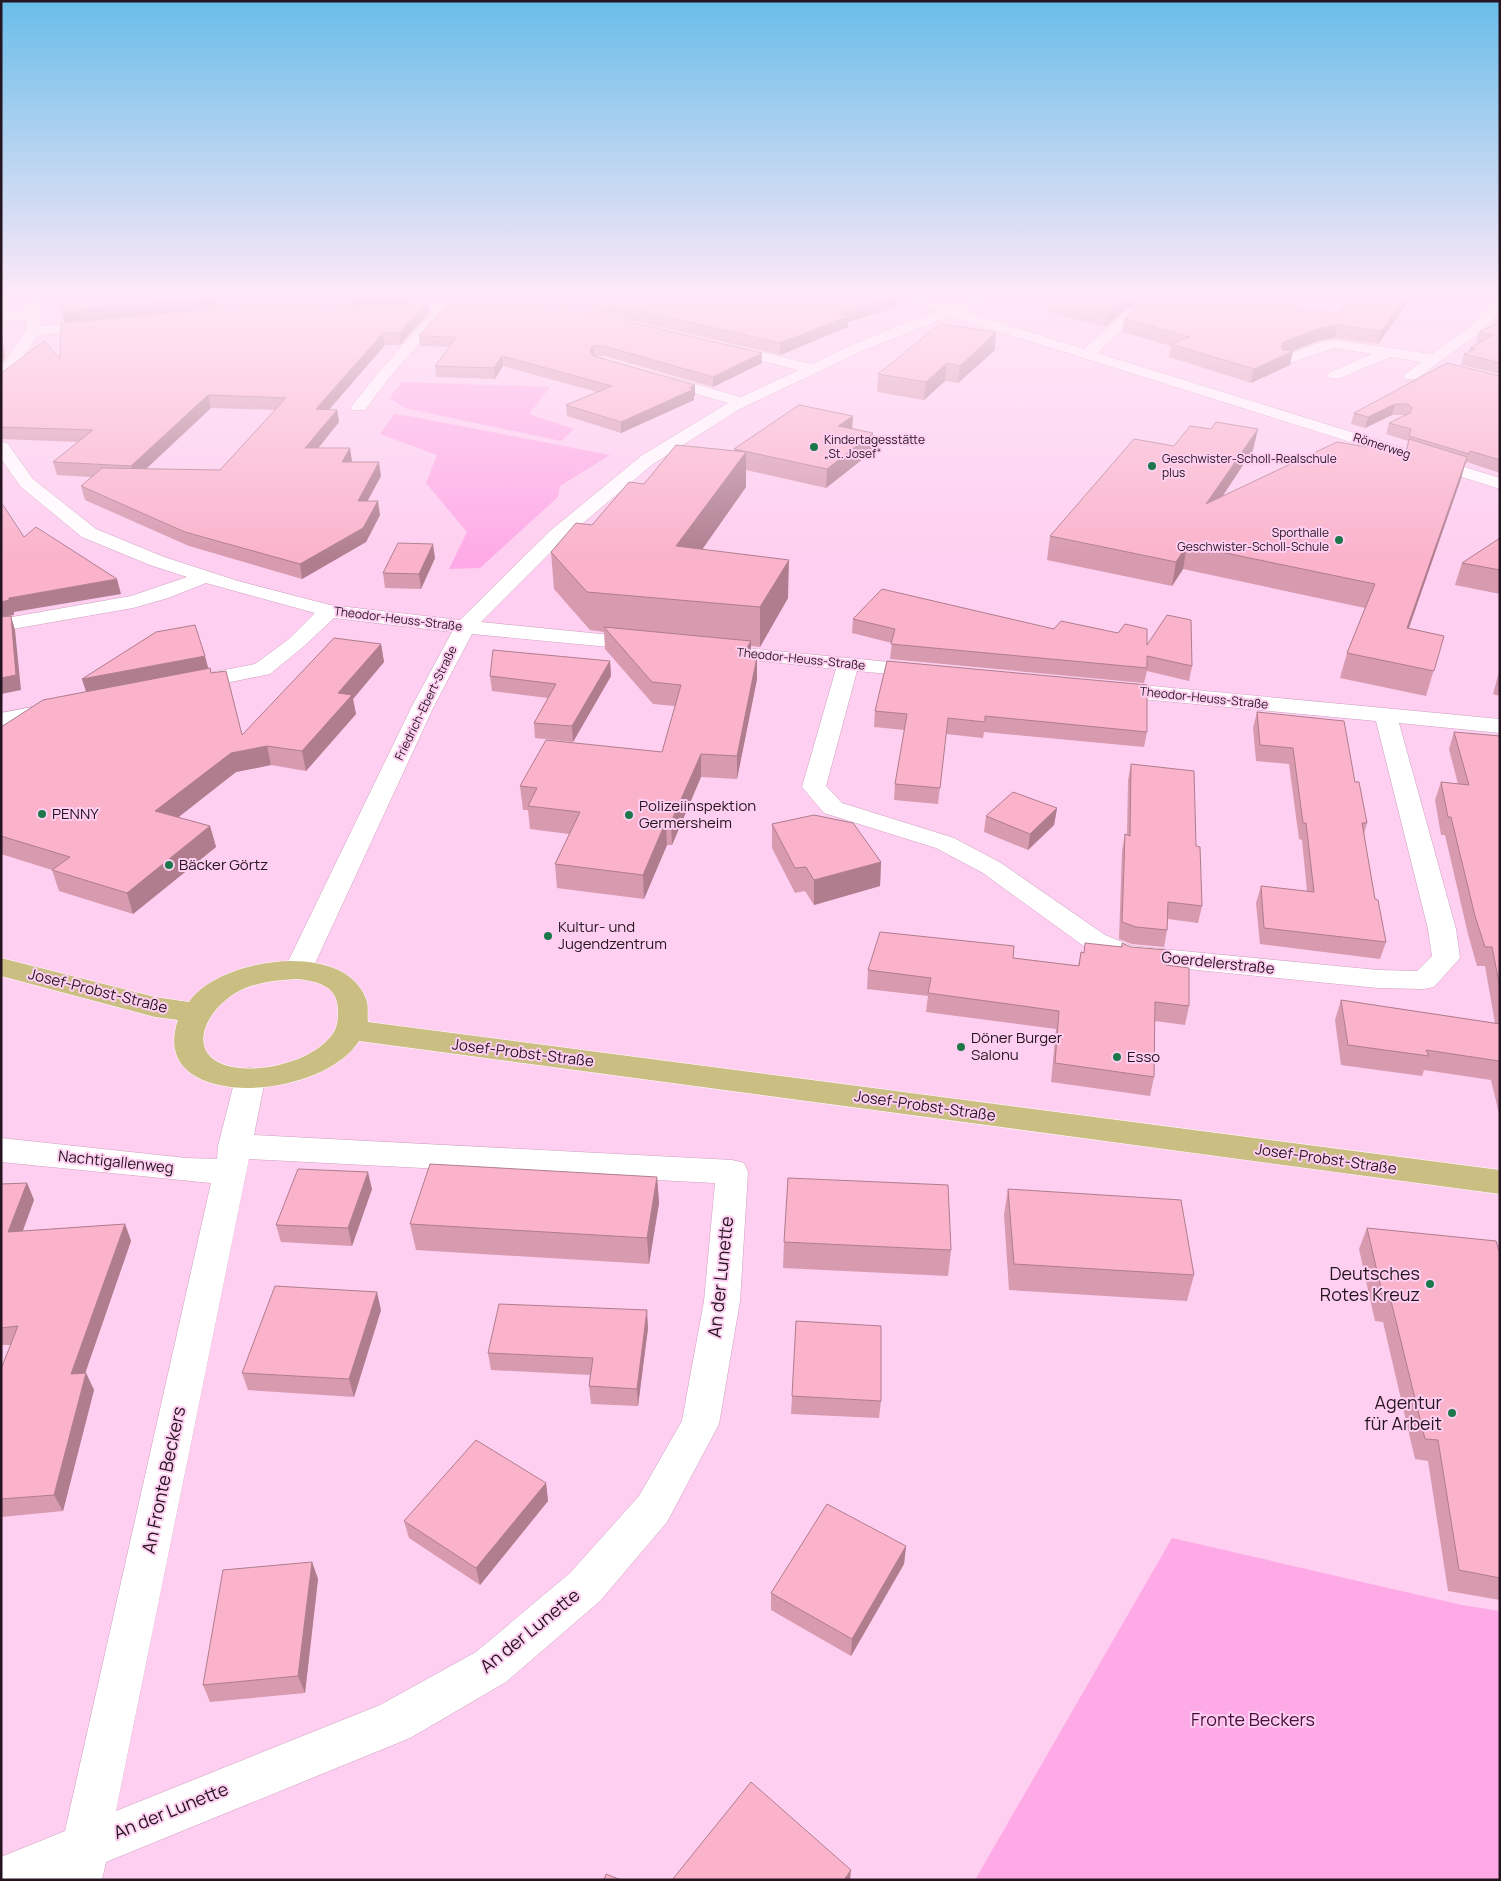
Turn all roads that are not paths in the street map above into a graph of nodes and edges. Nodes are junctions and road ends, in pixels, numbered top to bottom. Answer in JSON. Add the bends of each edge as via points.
{"nodes":[{"id":1,"x":378,"y":383,"type":"edge"},
{"id":2,"x":674,"y":383,"type":"edge"},
{"id":3,"x":781,"y":383,"type":"edge"},
{"id":4,"x":1179,"y":383,"type":"edge"},
{"id":5,"x":743,"y":402,"type":"junction"},
{"id":6,"x":359,"y":407,"type":"dead end"},
{"id":7,"x":1375,"y":431,"type":"edge"},
{"id":8,"x":1360,"y":439,"type":"junction"},
{"id":9,"x":1,"y":447,"type":"edge"},
{"id":10,"x":1500,"y":484,"type":"edge"},
{"id":11,"x":205,"y":577,"type":"junction"},
{"id":12,"x":329,"y":611,"type":"junction"},
{"id":13,"x":1,"y":625,"type":"edge"},
{"id":14,"x":465,"y":627,"type":"junction"},
{"id":15,"x":662,"y":646,"type":"edge"},
{"id":16,"x":691,"y":649,"type":"edge"},
{"id":17,"x":848,"y":664,"type":"junction"},
{"id":18,"x":947,"y":674,"type":"edge"},
{"id":19,"x":1085,"y":686,"type":"edge"},
{"id":20,"x":173,"y":687,"type":"edge"},
{"id":21,"x":77,"y":706,"type":"edge"},
{"id":22,"x":1386,"y":716,"type":"junction"},
{"id":23,"x":1,"y":720,"type":"edge"},
{"id":24,"x":1500,"y":726,"type":"edge"},
{"id":25,"x":1,"y":967,"type":"edge"},
{"id":26,"x":298,"y":970,"type":"junction"},
{"id":27,"x":195,"y":1013,"type":"junction"},
{"id":28,"x":350,"y":1030,"type":"junction"},
{"id":29,"x":250,"y":1079,"type":"junction"},
{"id":30,"x":1,"y":1150,"type":"edge"},
{"id":31,"x":232,"y":1159,"type":"junction"},
{"id":32,"x":1500,"y":1182,"type":"edge"},
{"id":33,"x":82,"y":1863,"type":"edge"},
{"id":34,"x":3,"y":1880,"type":"edge"}],
"edges":[{"from":1,"to":6,"type":"street"},
{"from":2,"to":5,"type":"street"},
{"from":3,"to":5,"type":"street","name":"Friedrich-Ebert-Straße"},
{"from":4,"to":8,"type":"street","name":"Römerweg"},
{"from":5,"to":14,"type":"street","name":"Friedrich-Ebert-Straße","via":[[688,433],[628,475],[557,534]]},
{"from":7,"to":8,"type":"street"},
{"from":8,"to":10,"type":"street","name":"Römerweg"},
{"from":9,"to":11,"type":"street","name":"Theodor-Heuss-Straße","via":[[27,483],[89,533]]},
{"from":11,"to":12,"type":"street","name":"Theodor-Heuss-Straße"},
{"from":11,"to":13,"type":"street","via":[[133,602]]},
{"from":12,"to":14,"type":"street","name":"Theodor-Heuss-Straße"},
{"from":12,"to":20,"type":"street","via":[[296,643],[262,668]]},
{"from":14,"to":15,"type":"street","name":"Theodor-Heuss-Straße"},
{"from":14,"to":26,"type":"street","name":"Friedrich-Ebert-Straße","via":[[423,706]]},
{"from":16,"to":17,"type":"street","name":"Theodor-Heuss-Straße"},
{"from":17,"to":18,"type":"street","name":"Theodor-Heuss-Straße"},
{"from":17,"to":22,"type":"street","name":"Goerdelerstraße","via":[[814,787],[833,808],[945,842],[992,868],[1095,940],[1128,954],[1378,979],[1424,980],[1446,958],[1442,929]]},
{"from":19,"to":22,"type":"street","name":"Theodor-Heuss-Straße"},
{"from":21,"to":23,"type":"street"},
{"from":22,"to":24,"type":"street","name":"Theodor-Heuss-Straße"},
{"from":25,"to":27,"type":"main road","name":"Josef-Probst-Straße","via":[[155,1007]]},
{"from":26,"to":27,"type":"main road","via":[[274,971],[228,985]]},
{"from":26,"to":28,"type":"main road","via":[[321,974],[340,983],[351,996],[355,1012]]},
{"from":27,"to":29,"type":"main road","via":[[187,1032],[189,1050],[202,1065],[223,1076]]},
{"from":28,"to":29,"type":"main road","via":[[339,1046],[321,1060],[275,1077]]},
{"from":28,"to":32,"type":"main road","name":"Josef-Probst-Straße"},
{"from":29,"to":31,"type":"street","name":"An Fronte Beckers"},
{"from":30,"to":31,"type":"street","name":"Nachtigallenweg","via":[[186,1170]]},
{"from":31,"to":33,"type":"street","name":"An Fronte Beckers"},
{"from":31,"to":33,"type":"street","name":"An der Lunette","via":[[732,1172],[722,1301],[700,1424],[653,1509],[585,1587],[491,1667],[394,1722]]},
{"from":33,"to":34,"type":"street","name":"An der Lunette"}]}
